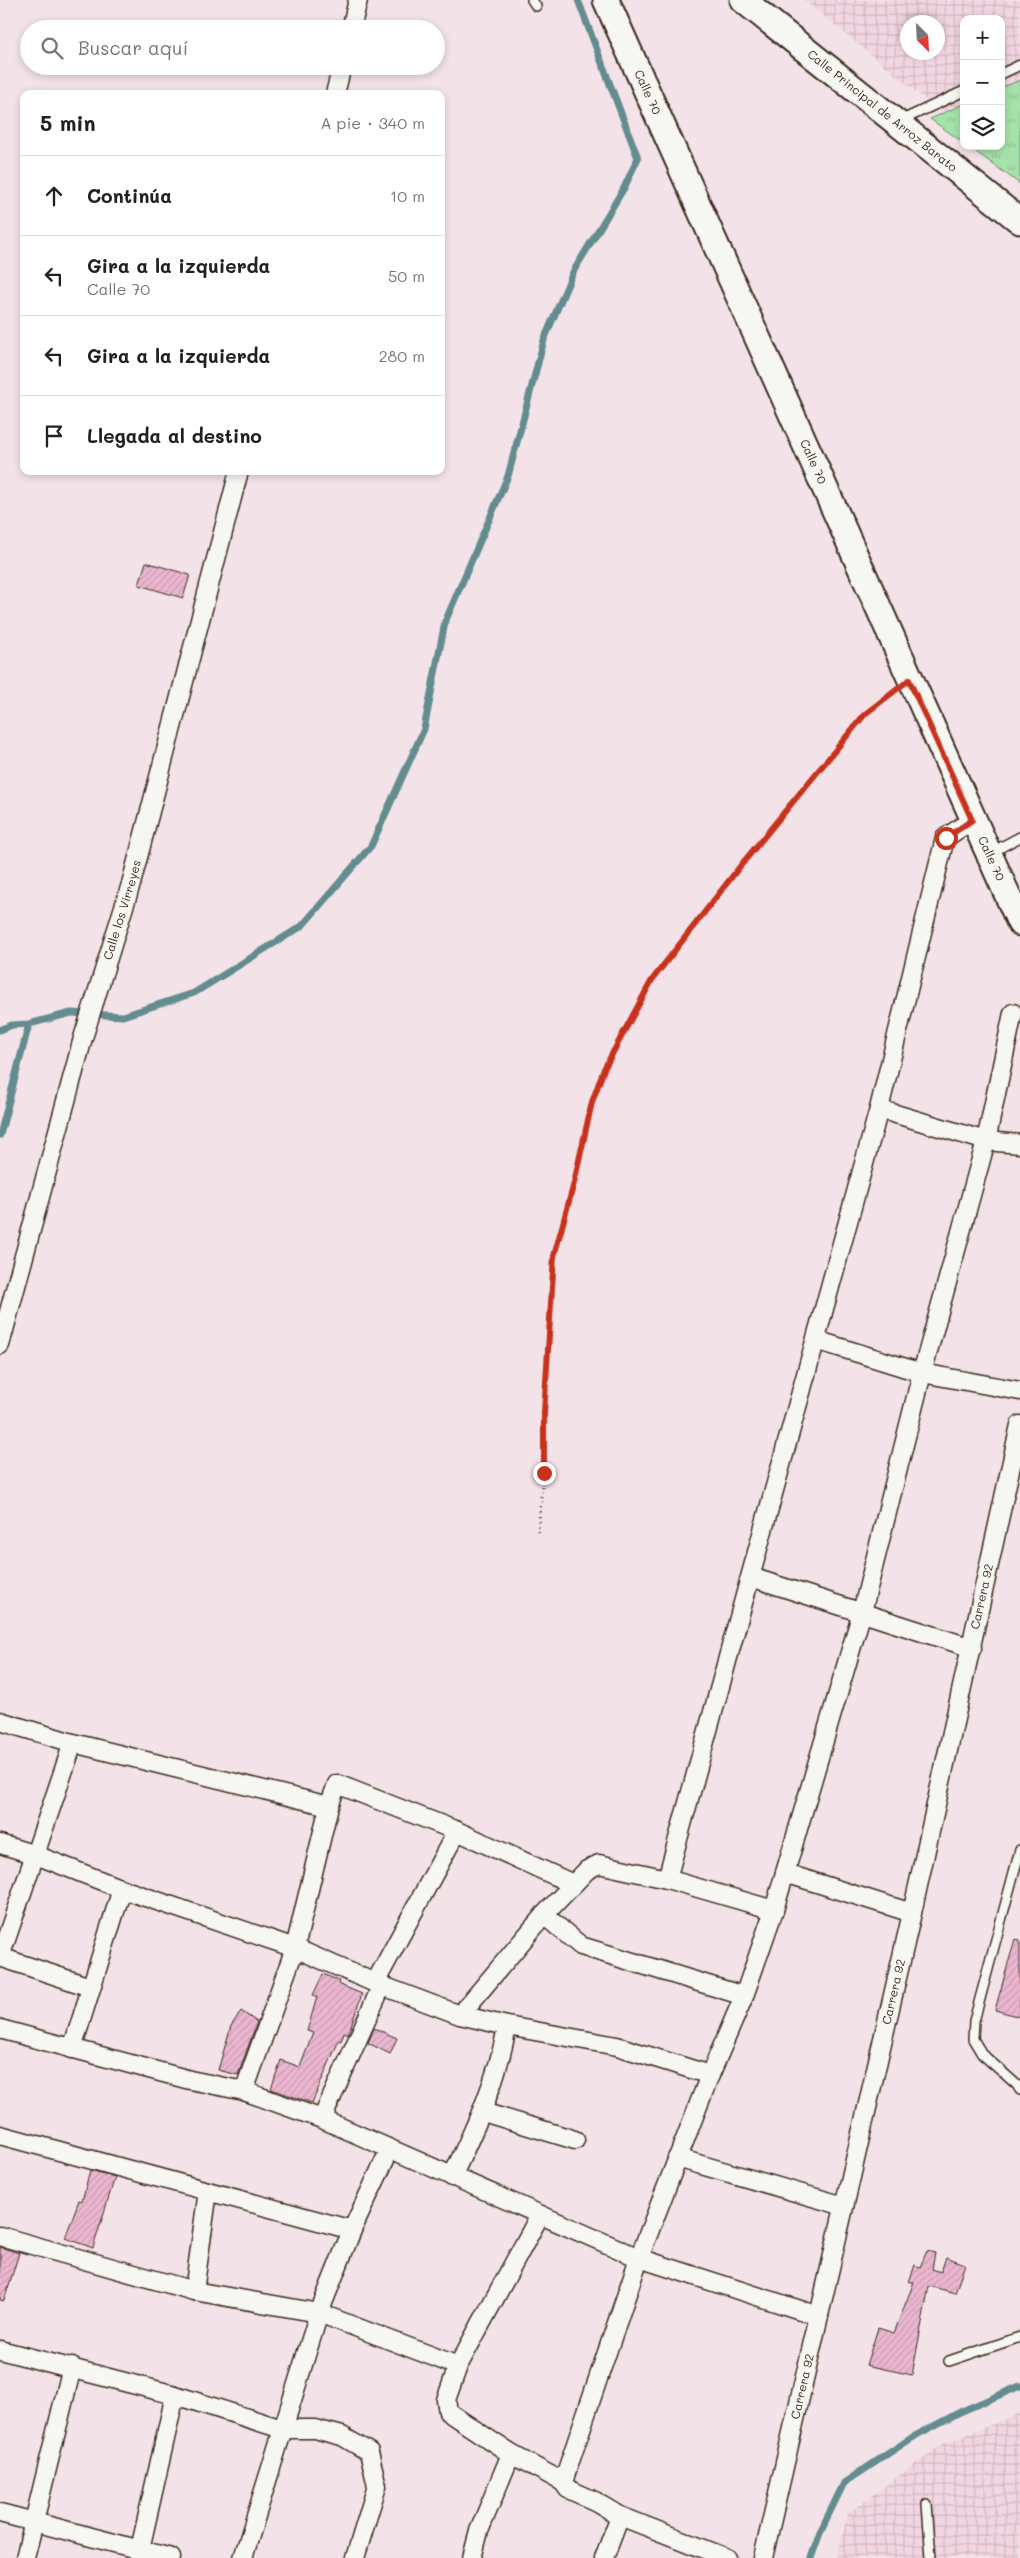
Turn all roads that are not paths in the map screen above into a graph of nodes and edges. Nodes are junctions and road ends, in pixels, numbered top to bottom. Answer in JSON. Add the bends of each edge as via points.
{"nodes":[{"id":1,"x":358,"y":0,"type":"edge"},
{"id":2,"x":606,"y":0,"type":"edge"},
{"id":3,"x":743,"y":0,"type":"edge"},
{"id":4,"x":353,"y":20,"type":"edge"},
{"id":5,"x":1020,"y":65,"type":"edge"},
{"id":6,"x":1005,"y":72,"type":"edge"},
{"id":7,"x":340,"y":75,"type":"edge"},
{"id":8,"x":336,"y":90,"type":"edge"},
{"id":9,"x":960,"y":93,"type":"edge"},
{"id":10,"x":896,"y":122,"type":"junction"},
{"id":11,"x":1020,"y":221,"type":"edge"},
{"id":12,"x":238,"y":475,"type":"edge"},
{"id":13,"x":972,"y":820,"type":"junction"},
{"id":14,"x":1020,"y":837,"type":"edge"},
{"id":15,"x":988,"y":854,"type":"junction"},
{"id":16,"x":1020,"y":923,"type":"edge"},
{"id":17,"x":1013,"y":1014,"type":"dead end"},
{"id":18,"x":879,"y":1109,"type":"junction"},
{"id":19,"x":986,"y":1141,"type":"junction"},
{"id":20,"x":1020,"y":1144,"type":"edge"},
{"id":21,"x":816,"y":1340,"type":"junction"},
{"id":22,"x":0,"y":1345,"type":"edge"},
{"id":23,"x":922,"y":1373,"type":"junction"},
{"id":24,"x":1020,"y":1391,"type":"edge"},
{"id":25,"x":1020,"y":1424,"type":"edge"},
{"id":26,"x":751,"y":1577,"type":"junction"},
{"id":27,"x":862,"y":1612,"type":"junction"},
{"id":28,"x":972,"y":1648,"type":"junction"},
{"id":29,"x":0,"y":1721,"type":"edge"},
{"id":30,"x":73,"y":1743,"type":"junction"},
{"id":31,"x":329,"y":1806,"type":"junction"},
{"id":32,"x":457,"y":1831,"type":"junction"},
{"id":33,"x":0,"y":1844,"type":"edge"},
{"id":34,"x":1020,"y":1850,"type":"edge"},
{"id":35,"x":36,"y":1855,"type":"junction"},
{"id":36,"x":785,"y":1873,"type":"junction"},
{"id":37,"x":667,"y":1879,"type":"junction"},
{"id":38,"x":573,"y":1884,"type":"junction"},
{"id":39,"x":122,"y":1889,"type":"junction"},
{"id":40,"x":774,"y":1910,"type":"junction"},
{"id":41,"x":912,"y":1914,"type":"junction"},
{"id":42,"x":544,"y":1915,"type":"junction"},
{"id":43,"x":295,"y":1948,"type":"junction"},
{"id":44,"x":0,"y":1957,"type":"edge"},
{"id":45,"x":379,"y":1984,"type":"junction"},
{"id":46,"x":90,"y":1987,"type":"junction"},
{"id":47,"x":744,"y":1996,"type":"junction"},
{"id":48,"x":460,"y":2015,"type":"junction"},
{"id":49,"x":507,"y":2026,"type":"junction"},
{"id":50,"x":0,"y":2030,"type":"edge"},
{"id":51,"x":72,"y":2049,"type":"junction"},
{"id":52,"x":710,"y":2075,"type":"junction"},
{"id":53,"x":1020,"y":2090,"type":"edge"},
{"id":54,"x":244,"y":2091,"type":"junction"},
{"id":55,"x":483,"y":2112,"type":"junction"},
{"id":56,"x":322,"y":2119,"type":"junction"},
{"id":57,"x":0,"y":2135,"type":"edge"},
{"id":58,"x":575,"y":2140,"type":"dead end"},
{"id":59,"x":390,"y":2149,"type":"junction"},
{"id":60,"x":677,"y":2158,"type":"junction"},
{"id":61,"x":452,"y":2177,"type":"junction"},
{"id":62,"x":208,"y":2191,"type":"junction"},
{"id":63,"x":844,"y":2206,"type":"junction"},
{"id":64,"x":540,"y":2215,"type":"junction"},
{"id":65,"x":352,"y":2230,"type":"junction"},
{"id":66,"x":0,"y":2236,"type":"edge"},
{"id":67,"x":639,"y":2258,"type":"junction"},
{"id":68,"x":194,"y":2291,"type":"junction"},
{"id":69,"x":319,"y":2313,"type":"junction"},
{"id":70,"x":818,"y":2316,"type":"junction"},
{"id":71,"x":1020,"y":2337,"type":"edge"},
{"id":72,"x":0,"y":2350,"type":"edge"},
{"id":73,"x":949,"y":2361,"type":"dead end"},
{"id":74,"x":458,"y":2366,"type":"junction"},
{"id":75,"x":72,"y":2367,"type":"junction"},
{"id":76,"x":175,"y":2395,"type":"junction"},
{"id":77,"x":282,"y":2429,"type":"junction"},
{"id":78,"x":511,"y":2454,"type":"junction"},
{"id":79,"x":562,"y":2482,"type":"junction"},
{"id":80,"x":927,"y":2504,"type":"dead end"},
{"id":81,"x":0,"y":2512,"type":"edge"},
{"id":82,"x":620,"y":2516,"type":"junction"},
{"id":83,"x":35,"y":2521,"type":"junction"},
{"id":84,"x":139,"y":2554,"type":"edge"},
{"id":85,"x":26,"y":2558,"type":"edge"},
{"id":86,"x":171,"y":2558,"type":"edge"},
{"id":87,"x":243,"y":2558,"type":"edge"},
{"id":88,"x":355,"y":2558,"type":"edge"},
{"id":89,"x":472,"y":2558,"type":"edge"},
{"id":90,"x":604,"y":2558,"type":"edge"},
{"id":91,"x":726,"y":2558,"type":"edge"},
{"id":92,"x":764,"y":2558,"type":"edge"},
{"id":93,"x":931,"y":2558,"type":"edge"}],
"edges":[{"from":1,"to":4,"type":"street"},
{"from":2,"to":13,"type":"street","name":"Calle 70"},
{"from":3,"to":10,"type":"street","name":"Calle Principal de Arroz Barato"},
{"from":5,"to":6,"type":"lane"},
{"from":7,"to":8,"type":"street"},
{"from":9,"to":10,"type":"lane"},
{"from":10,"to":11,"type":"street","name":"Calle Principal de Arroz Barato"},
{"from":12,"to":22,"type":"street","name":"Calle los Virreyes","via":[[131,884],[83,1038]]},
{"from":13,"to":15,"type":"street","name":"Calle 70"},
{"from":13,"to":18,"type":"street","via":[[946,838]]},
{"from":14,"to":15,"type":"lane"},
{"from":15,"to":16,"type":"street","name":"Calle 70"},
{"from":17,"to":19,"type":"street"},
{"from":18,"to":19,"type":"street"},
{"from":18,"to":21,"type":"street"},
{"from":19,"to":20,"type":"street"},
{"from":19,"to":23,"type":"street"},
{"from":21,"to":23,"type":"street"},
{"from":21,"to":26,"type":"street"},
{"from":23,"to":24,"type":"street"},
{"from":23,"to":27,"type":"street"},
{"from":25,"to":28,"type":"street","name":"Carrera 92"},
{"from":26,"to":27,"type":"street"},
{"from":26,"to":37,"type":"street"},
{"from":27,"to":28,"type":"street"},
{"from":27,"to":36,"type":"street"},
{"from":28,"to":41,"type":"street","name":"Carrera 92"},
{"from":29,"to":30,"type":"street"},
{"from":30,"to":31,"type":"street"},
{"from":30,"to":35,"type":"street"},
{"from":31,"to":32,"type":"street","via":[[337,1784]]},
{"from":31,"to":43,"type":"street"},
{"from":32,"to":38,"type":"street"},
{"from":32,"to":45,"type":"street"},
{"from":33,"to":35,"type":"street"},
{"from":34,"to":53,"type":"lane","via":[[974,2021],[973,2039],[982,2054]]},
{"from":35,"to":39,"type":"street"},
{"from":35,"to":44,"type":"street"},
{"from":36,"to":40,"type":"street"},
{"from":36,"to":41,"type":"street"},
{"from":37,"to":38,"type":"street","via":[[599,1864],[587,1870]]},
{"from":37,"to":40,"type":"street"},
{"from":38,"to":42,"type":"street"},
{"from":39,"to":43,"type":"street"},
{"from":39,"to":46,"type":"street"},
{"from":40,"to":47,"type":"street"},
{"from":41,"to":63,"type":"street","name":"Carrera 92"},
{"from":42,"to":47,"type":"street","via":[[581,1946]]},
{"from":42,"to":48,"type":"street"},
{"from":43,"to":45,"type":"street"},
{"from":43,"to":54,"type":"street"},
{"from":44,"to":46,"type":"street"},
{"from":45,"to":48,"type":"street"},
{"from":45,"to":56,"type":"street"},
{"from":46,"to":51,"type":"street"},
{"from":47,"to":52,"type":"street"},
{"from":48,"to":49,"type":"street"},
{"from":49,"to":52,"type":"street","via":[[617,2046]]},
{"from":49,"to":55,"type":"street","via":[[503,2052]]},
{"from":50,"to":51,"type":"street"},
{"from":51,"to":54,"type":"street"},
{"from":52,"to":60,"type":"street"},
{"from":54,"to":56,"type":"street"},
{"from":55,"to":58,"type":"street"},
{"from":55,"to":61,"type":"street"},
{"from":56,"to":59,"type":"street"},
{"from":57,"to":62,"type":"street"},
{"from":59,"to":61,"type":"street"},
{"from":59,"to":65,"type":"street"},
{"from":60,"to":63,"type":"street"},
{"from":60,"to":67,"type":"street"},
{"from":61,"to":64,"type":"street"},
{"from":62,"to":65,"type":"street"},
{"from":62,"to":68,"type":"street"},
{"from":63,"to":70,"type":"street","name":"Carrera 92"},
{"from":64,"to":67,"type":"street"},
{"from":64,"to":74,"type":"street"},
{"from":65,"to":69,"type":"street"},
{"from":66,"to":68,"type":"street"},
{"from":67,"to":70,"type":"street"},
{"from":67,"to":79,"type":"street"},
{"from":68,"to":69,"type":"street"},
{"from":69,"to":74,"type":"street"},
{"from":69,"to":77,"type":"street"},
{"from":70,"to":92,"type":"street","name":"Carrera 92"},
{"from":71,"to":73,"type":"lane"},
{"from":72,"to":75,"type":"street"},
{"from":74,"to":78,"type":"street","via":[[446,2400],[448,2412]]},
{"from":75,"to":76,"type":"street"},
{"from":75,"to":83,"type":"street"},
{"from":76,"to":77,"type":"street"},
{"from":76,"to":84,"type":"street"},
{"from":77,"to":87,"type":"street"},
{"from":77,"to":88,"type":"street","via":[[315,2429],[342,2436],[369,2452],[377,2486]]},
{"from":78,"to":79,"type":"street"},
{"from":78,"to":89,"type":"street","via":[[479,2531]]},
{"from":79,"to":82,"type":"street","via":[[568,2490]]},
{"from":80,"to":93,"type":"lane"},
{"from":81,"to":83,"type":"street"},
{"from":82,"to":90,"type":"street"},
{"from":82,"to":91,"type":"street"},
{"from":83,"to":84,"type":"street"},
{"from":83,"to":85,"type":"street"},
{"from":84,"to":86,"type":"street"}]}
